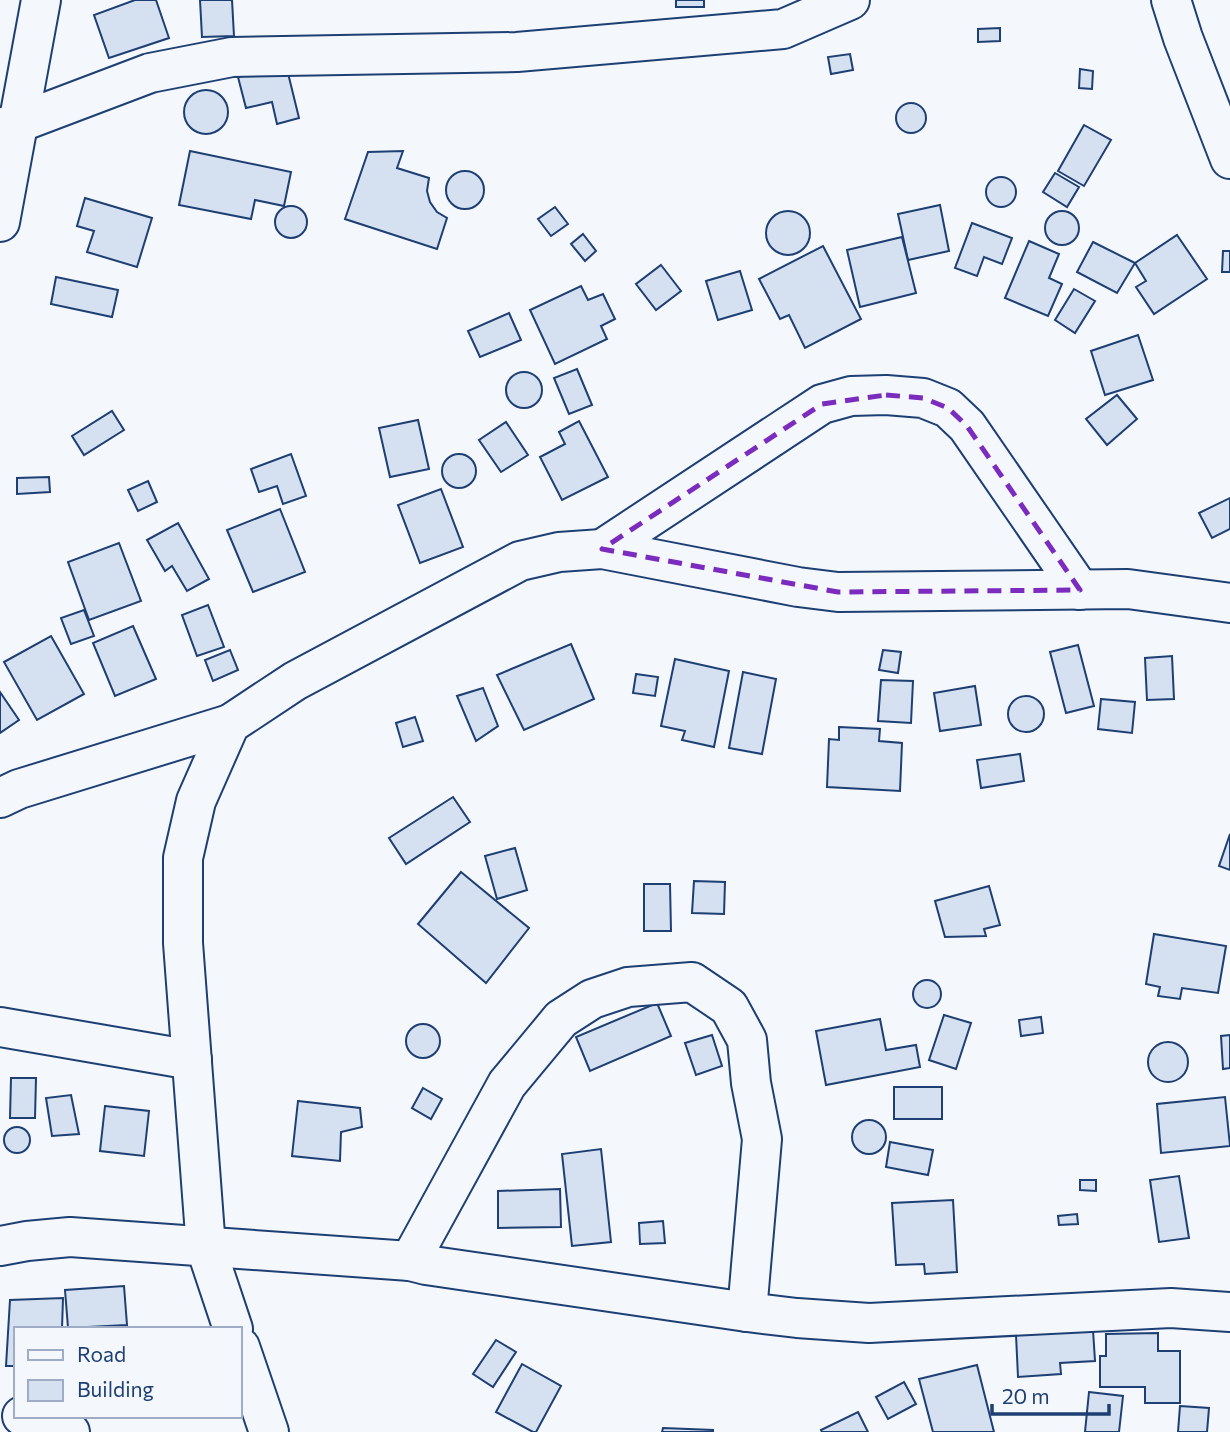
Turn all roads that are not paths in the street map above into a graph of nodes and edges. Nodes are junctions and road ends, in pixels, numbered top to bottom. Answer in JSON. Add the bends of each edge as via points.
{"nodes":[{"id":1,"x":41,"y":0,"type":"edge"},
{"id":2,"x":850,"y":0,"type":"edge"},
{"id":3,"x":1171,"y":0,"type":"edge"},
{"id":4,"x":9,"y":126,"type":"edge"},
{"id":5,"x":1230,"y":159,"type":"edge"},
{"id":6,"x":0,"y":222,"type":"edge"},
{"id":7,"x":602,"y":549,"type":"junction"},
{"id":8,"x":1080,"y":590,"type":"junction"},
{"id":9,"x":1230,"y":603,"type":"edge"},
{"id":10,"x":230,"y":724,"type":"junction"},
{"id":11,"x":0,"y":798,"type":"edge"},
{"id":12,"x":0,"y":1027,"type":"edge"},
{"id":13,"x":192,"y":1060,"type":"junction"},
{"id":14,"x":0,"y":1246,"type":"edge"},
{"id":15,"x":206,"y":1248,"type":"junction"},
{"id":16,"x":410,"y":1261,"type":"junction"},
{"id":17,"x":747,"y":1312,"type":"junction"},
{"id":18,"x":1230,"y":1312,"type":"edge"},
{"id":19,"x":232,"y":1327,"type":"edge"},
{"id":20,"x":242,"y":1353,"type":"edge"},
{"id":21,"x":28,"y":1418,"type":"edge"},
{"id":22,"x":70,"y":1432,"type":"edge"},
{"id":23,"x":269,"y":1432,"type":"edge"}],
"edges":[{"from":1,"to":4,"type":"street"},
{"from":2,"to":4,"type":"street","via":[[783,30],[517,52],[232,57],[150,73]]},
{"from":3,"to":5,"type":"street"},
{"from":4,"to":6,"type":"street"},
{"from":7,"to":8,"type":"street","via":[[838,592]]},
{"from":7,"to":8,"type":"street","via":[[822,404],[851,396],[923,398],[948,408],[967,426]]},
{"from":7,"to":10,"type":"street","via":[[520,561],[295,681]]},
{"from":8,"to":9,"type":"street","via":[[1128,589]]},
{"from":10,"to":11,"type":"street"},
{"from":10,"to":13,"type":"street","via":[[196,801],[183,858],[183,943]]},
{"from":12,"to":13,"type":"street"},
{"from":13,"to":15,"type":"street"},
{"from":14,"to":15,"type":"street","via":[[70,1237]]},
{"from":15,"to":16,"type":"street"},
{"from":15,"to":19,"type":"street"},
{"from":16,"to":17,"type":"street"},
{"from":16,"to":17,"type":"street","via":[[507,1084],[561,1019],[592,999],[628,987],[692,982],[729,1007],[747,1040],[762,1139]]},
{"from":17,"to":18,"type":"street","via":[[869,1323],[1171,1308]]},
{"from":20,"to":23,"type":"street"},
{"from":21,"to":22,"type":"street"}]}
